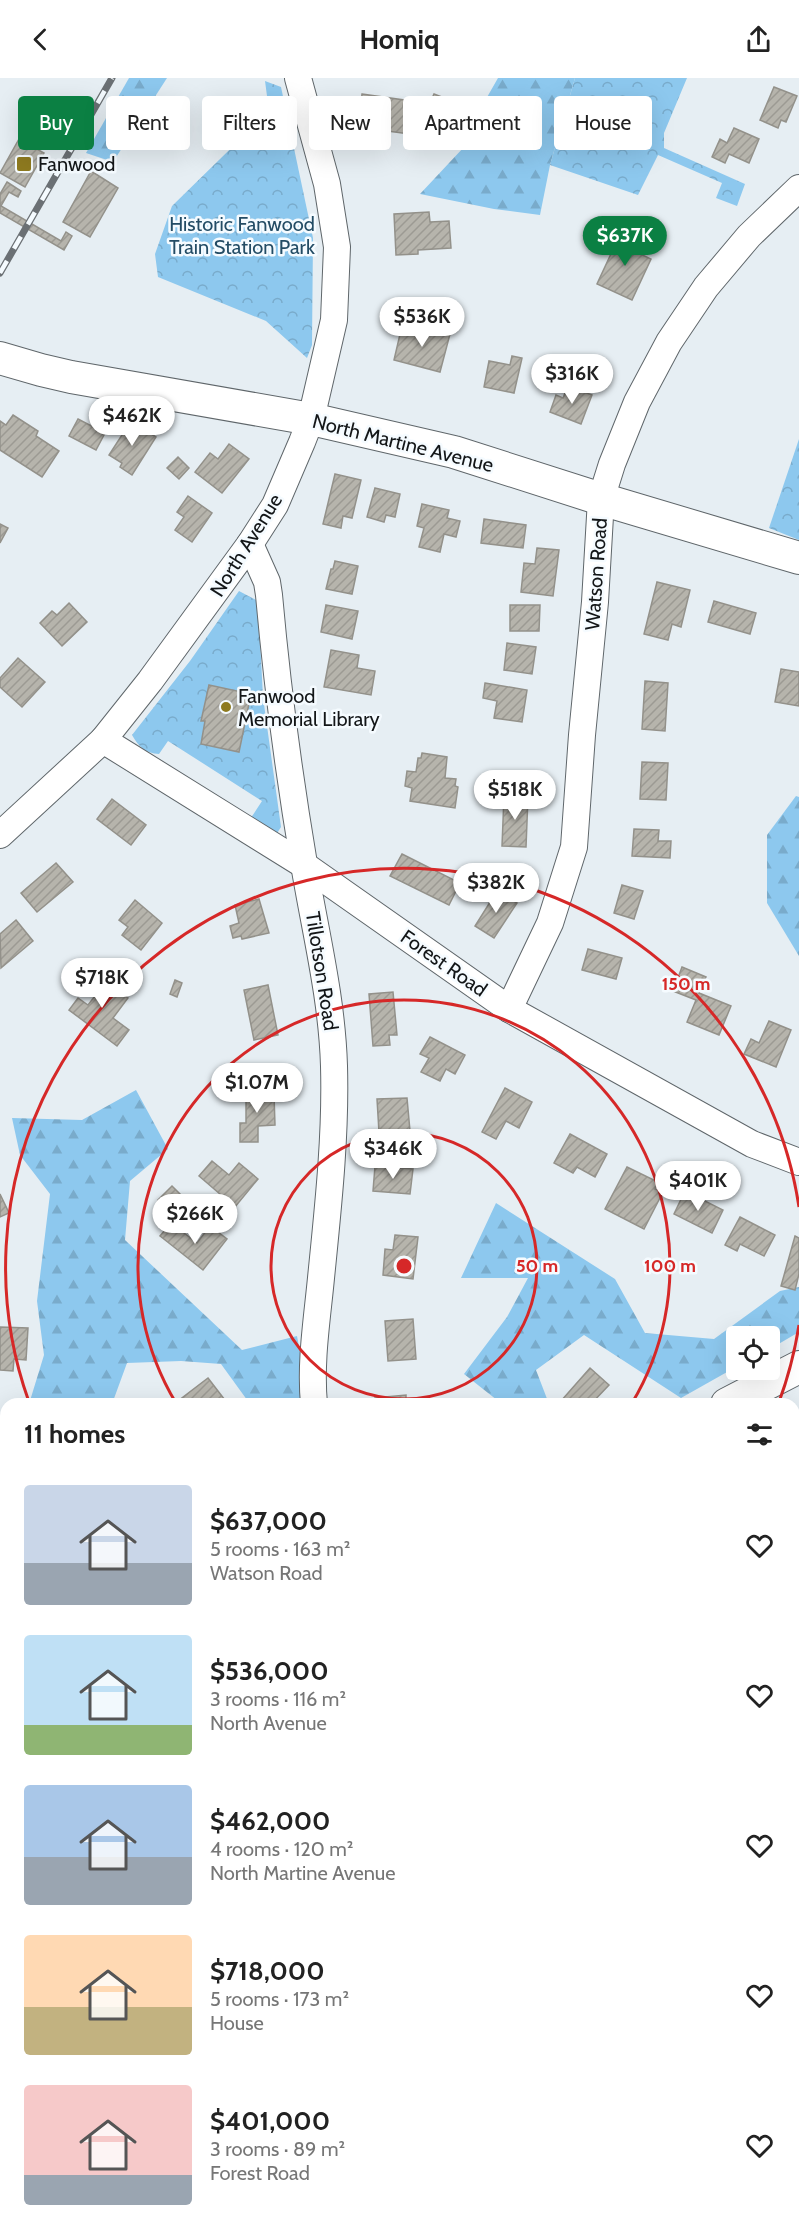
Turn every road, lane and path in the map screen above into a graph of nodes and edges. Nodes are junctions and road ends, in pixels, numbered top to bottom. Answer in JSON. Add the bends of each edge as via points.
{"nodes":[{"id":1,"x":298,"y":78,"type":"edge"},
{"id":2,"x":799,"y":188,"type":"edge"},
{"id":3,"x":4,"y":359,"type":"edge"},
{"id":4,"x":311,"y":419,"type":"junction"},
{"id":5,"x":601,"y":499,"type":"junction"},
{"id":6,"x":250,"y":544,"type":"junction"},
{"id":7,"x":799,"y":558,"type":"edge"},
{"id":8,"x":103,"y":740,"type":"junction"},
{"id":9,"x":0,"y":835,"type":"edge"},
{"id":10,"x":304,"y":865,"type":"junction"},
{"id":11,"x":509,"y":1009,"type":"junction"},
{"id":12,"x":799,"y":1162,"type":"edge"},
{"id":13,"x":799,"y":1367,"type":"edge"},
{"id":14,"x":314,"y":1398,"type":"edge"},
{"id":15,"x":739,"y":1398,"type":"edge"}],
"edges":[{"from":1,"to":4,"type":"street","name":"North Avenue","via":[[327,184],[337,247],[334,320]]},
{"from":2,"to":5,"type":"street","name":"Watson Road","via":[[749,236],[706,287],[669,342],[637,402]]},
{"from":3,"to":4,"type":"main road","name":"North Martine Avenue","via":[[71,377]]},
{"from":4,"to":5,"type":"main road","name":"North Martine Avenue","via":[[454,452]]},
{"from":4,"to":6,"type":"street","name":"North Avenue","via":[[275,505]]},
{"from":5,"to":7,"type":"main road","name":"North Martine Avenue"},
{"from":5,"to":11,"type":"street","name":"Watson Road","via":[[574,847],[550,922]]},
{"from":6,"to":8,"type":"street","name":"North Avenue"},
{"from":6,"to":10,"type":"street","name":"Tillotson Road","via":[[267,582],[277,689]]},
{"from":8,"to":9,"type":"street","name":"North Avenue"},
{"from":8,"to":10,"type":"street","name":"Forest Road"},
{"from":10,"to":11,"type":"street","name":"Forest Road"},
{"from":10,"to":14,"type":"street","name":"Tillotson Road","via":[[331,1011],[334,1066],[330,1179],[313,1356]]},
{"from":11,"to":12,"type":"street","name":"Forest Road","via":[[752,1144]]},
{"from":13,"to":15,"type":"main road"}]}
